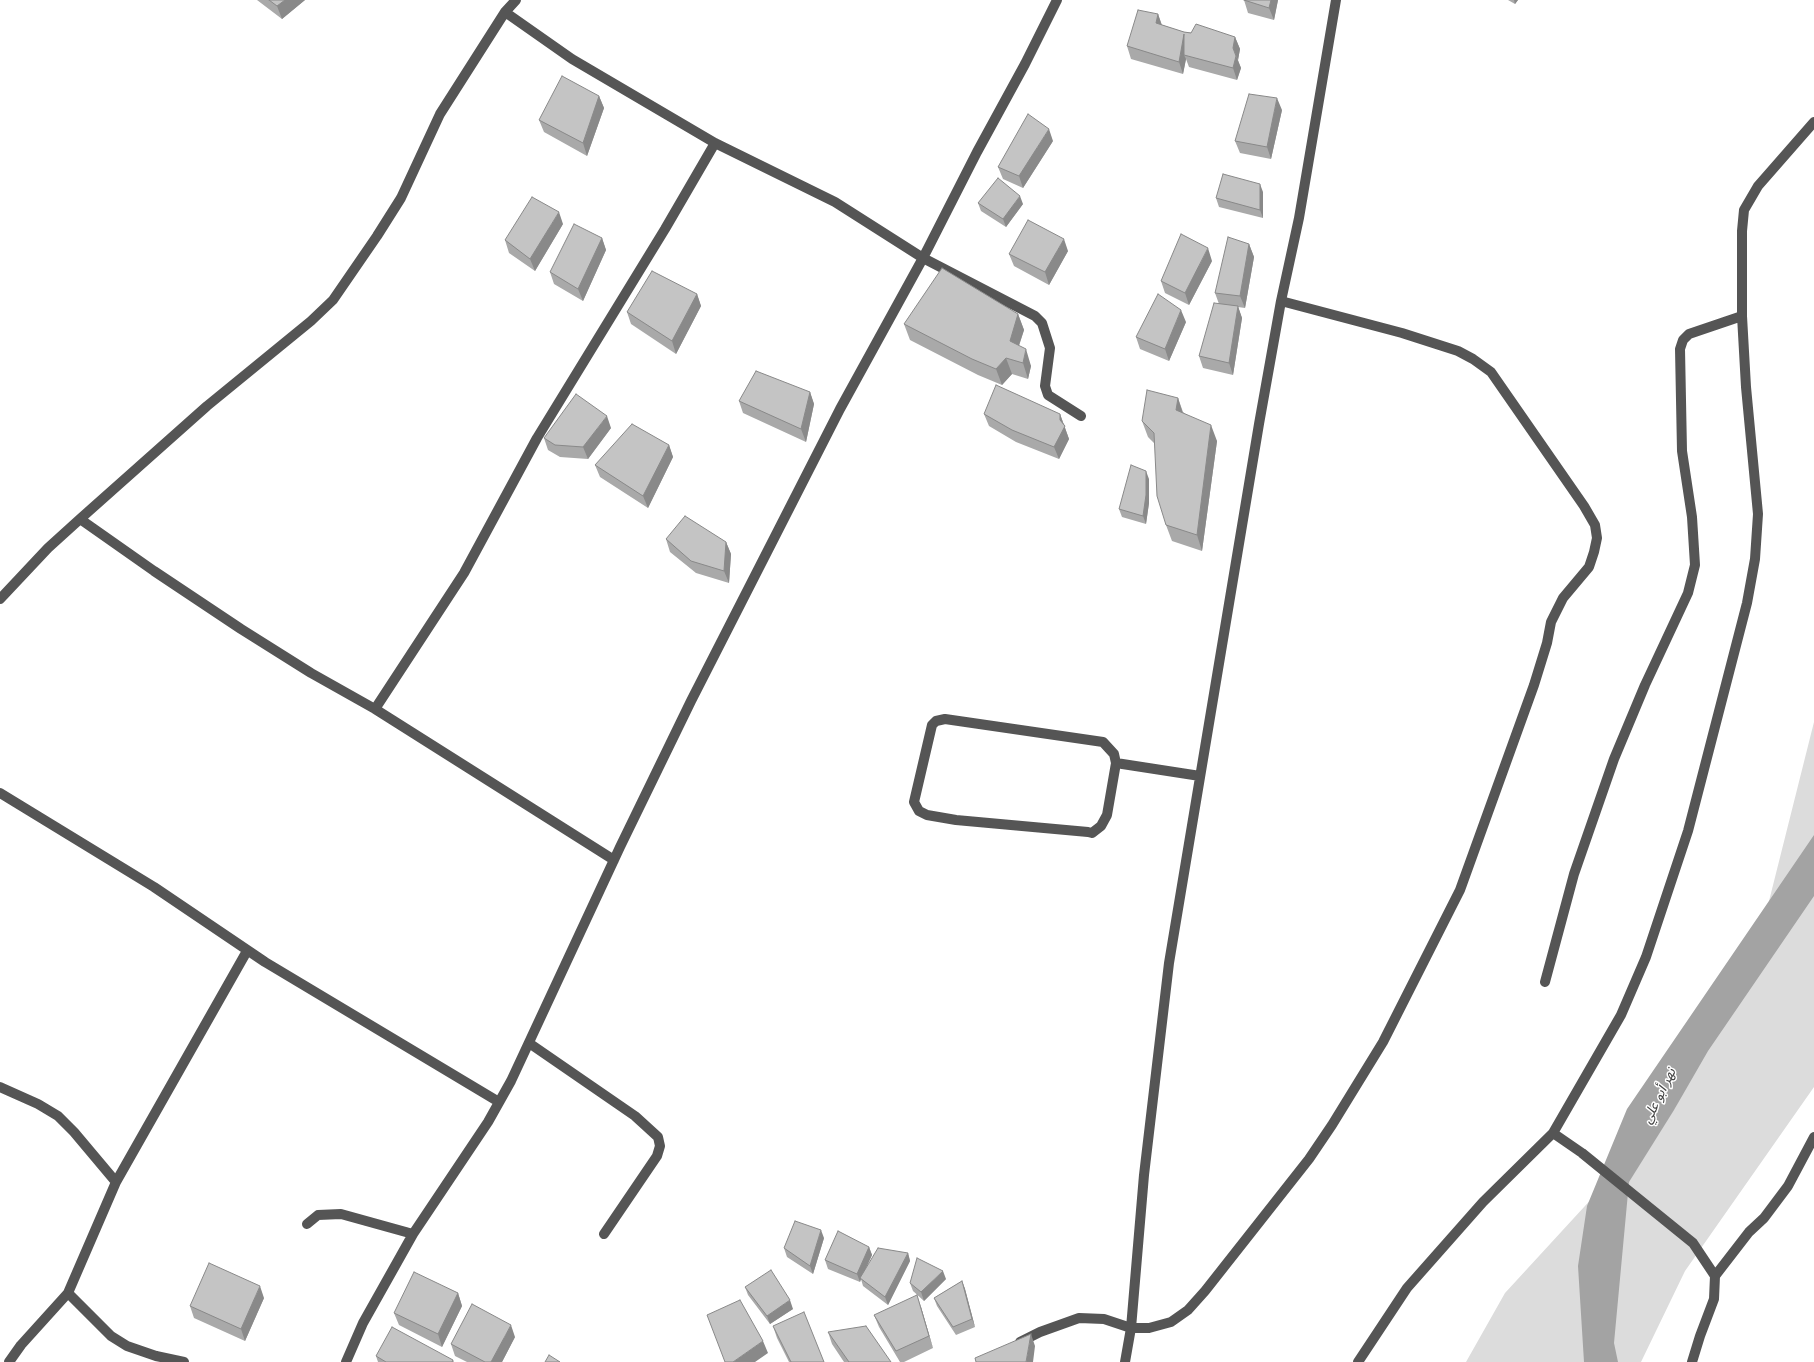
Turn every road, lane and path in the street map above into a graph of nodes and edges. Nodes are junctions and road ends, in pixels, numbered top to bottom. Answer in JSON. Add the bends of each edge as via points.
{"nodes":[{"id":1,"x":516,"y":0,"type":"edge"},
{"id":2,"x":1057,"y":0,"type":"edge"},
{"id":3,"x":1336,"y":0,"type":"edge"},
{"id":4,"x":505,"y":12,"type":"junction"},
{"id":5,"x":1814,"y":122,"type":"edge"},
{"id":6,"x":715,"y":143,"type":"junction"},
{"id":7,"x":923,"y":258,"type":"junction"},
{"id":8,"x":1281,"y":301,"type":"junction"},
{"id":9,"x":1742,"y":316,"type":"junction"},
{"id":10,"x":1081,"y":416,"type":"dead end"},
{"id":11,"x":80,"y":518,"type":"junction"},
{"id":12,"x":0,"y":599,"type":"edge"},
{"id":13,"x":375,"y":709,"type":"junction"},
{"id":14,"x":1116,"y":763,"type":"junction"},
{"id":15,"x":1200,"y":776,"type":"junction"},
{"id":16,"x":0,"y":793,"type":"edge"},
{"id":17,"x":614,"y":860,"type":"junction"},
{"id":18,"x":247,"y":951,"type":"junction"},
{"id":19,"x":1545,"y":982,"type":"dead end"},
{"id":20,"x":529,"y":1043,"type":"junction"},
{"id":21,"x":0,"y":1087,"type":"edge"},
{"id":22,"x":499,"y":1102,"type":"junction"},
{"id":23,"x":1553,"y":1133,"type":"junction"},
{"id":24,"x":1814,"y":1137,"type":"edge"},
{"id":25,"x":116,"y":1182,"type":"junction"},
{"id":26,"x":307,"y":1224,"type":"dead end"},
{"id":27,"x":413,"y":1234,"type":"junction"},
{"id":28,"x":604,"y":1234,"type":"dead end"},
{"id":29,"x":1715,"y":1276,"type":"junction"},
{"id":30,"x":68,"y":1293,"type":"junction"},
{"id":31,"x":1130,"y":1328,"type":"junction"},
{"id":32,"x":1008,"y":1347,"type":"edge"},
{"id":33,"x":8,"y":1362,"type":"edge"},
{"id":34,"x":184,"y":1362,"type":"edge"},
{"id":35,"x":346,"y":1362,"type":"edge"},
{"id":36,"x":1125,"y":1362,"type":"edge"},
{"id":37,"x":1358,"y":1362,"type":"edge"},
{"id":38,"x":1692,"y":1362,"type":"edge"}],
"edges":[{"from":1,"to":4,"type":"street"},
{"from":2,"to":7,"type":"street"},
{"from":3,"to":8,"type":"street","via":[[1299,218]]},
{"from":4,"to":6,"type":"street","via":[[572,59]]},
{"from":4,"to":11,"type":"street","via":[[440,114],[401,198],[333,300]]},
{"from":5,"to":9,"type":"street","via":[[1758,186],[1744,210]]},
{"from":6,"to":7,"type":"street","via":[[835,202]]},
{"from":6,"to":13,"type":"street","via":[[537,438],[464,574]]},
{"from":7,"to":10,"type":"street","via":[[1035,316],[1042,323],[1050,348],[1045,386],[1048,395]]},
{"from":7,"to":17,"type":"street","via":[[840,409],[691,701]]},
{"from":8,"to":15,"type":"street"},
{"from":8,"to":31,"type":"street","via":[[1452,349],[1473,359],[1491,372],[1584,506],[1595,525],[1597,538],[1589,567],[1563,598],[1551,622],[1534,685],[1460,890],[1383,1042],[1309,1159],[1201,1296],[1188,1310],[1171,1322],[1150,1328]]},
{"from":9,"to":19,"type":"street","via":[[1689,334],[1681,345],[1682,451],[1692,517],[1695,564],[1688,593],[1614,759],[1574,874]]},
{"from":9,"to":23,"type":"street","via":[[1758,514],[1755,559],[1747,602],[1688,831],[1646,957],[1621,1015]]},
{"from":11,"to":12,"type":"street"},
{"from":11,"to":13,"type":"street","via":[[241,629]]},
{"from":13,"to":17,"type":"street"},
{"from":14,"to":14,"type":"street","via":[[1107,814],[1101,826],[1092,832],[956,820],[927,815],[919,811],[914,802],[932,725],[945,719],[1103,742],[1114,754]]},
{"from":14,"to":15,"type":"street"},
{"from":15,"to":31,"type":"street","via":[[1168,970],[1144,1175]]},
{"from":16,"to":18,"type":"street","via":[[154,887]]},
{"from":17,"to":20,"type":"street"},
{"from":18,"to":22,"type":"street"},
{"from":18,"to":25,"type":"street"},
{"from":20,"to":22,"type":"street"},
{"from":20,"to":28,"type":"street","via":[[635,1116],[658,1137],[660,1146],[657,1156]]},
{"from":21,"to":25,"type":"street","via":[[58,1116]]},
{"from":22,"to":27,"type":"street"},
{"from":23,"to":29,"type":"street","via":[[1693,1244]]},
{"from":23,"to":37,"type":"street","via":[[1482,1202],[1407,1288]]},
{"from":24,"to":29,"type":"street","via":[[1788,1186]]},
{"from":25,"to":30,"type":"street"},
{"from":26,"to":27,"type":"street","via":[[318,1215],[341,1214]]},
{"from":27,"to":35,"type":"street","via":[[363,1323]]},
{"from":29,"to":38,"type":"street","via":[[1714,1299]]},
{"from":30,"to":33,"type":"street"},
{"from":30,"to":34,"type":"street","via":[[111,1336],[126,1346]]},
{"from":31,"to":32,"type":"street","via":[[1104,1319],[1079,1318]]},
{"from":31,"to":36,"type":"street"}]}
